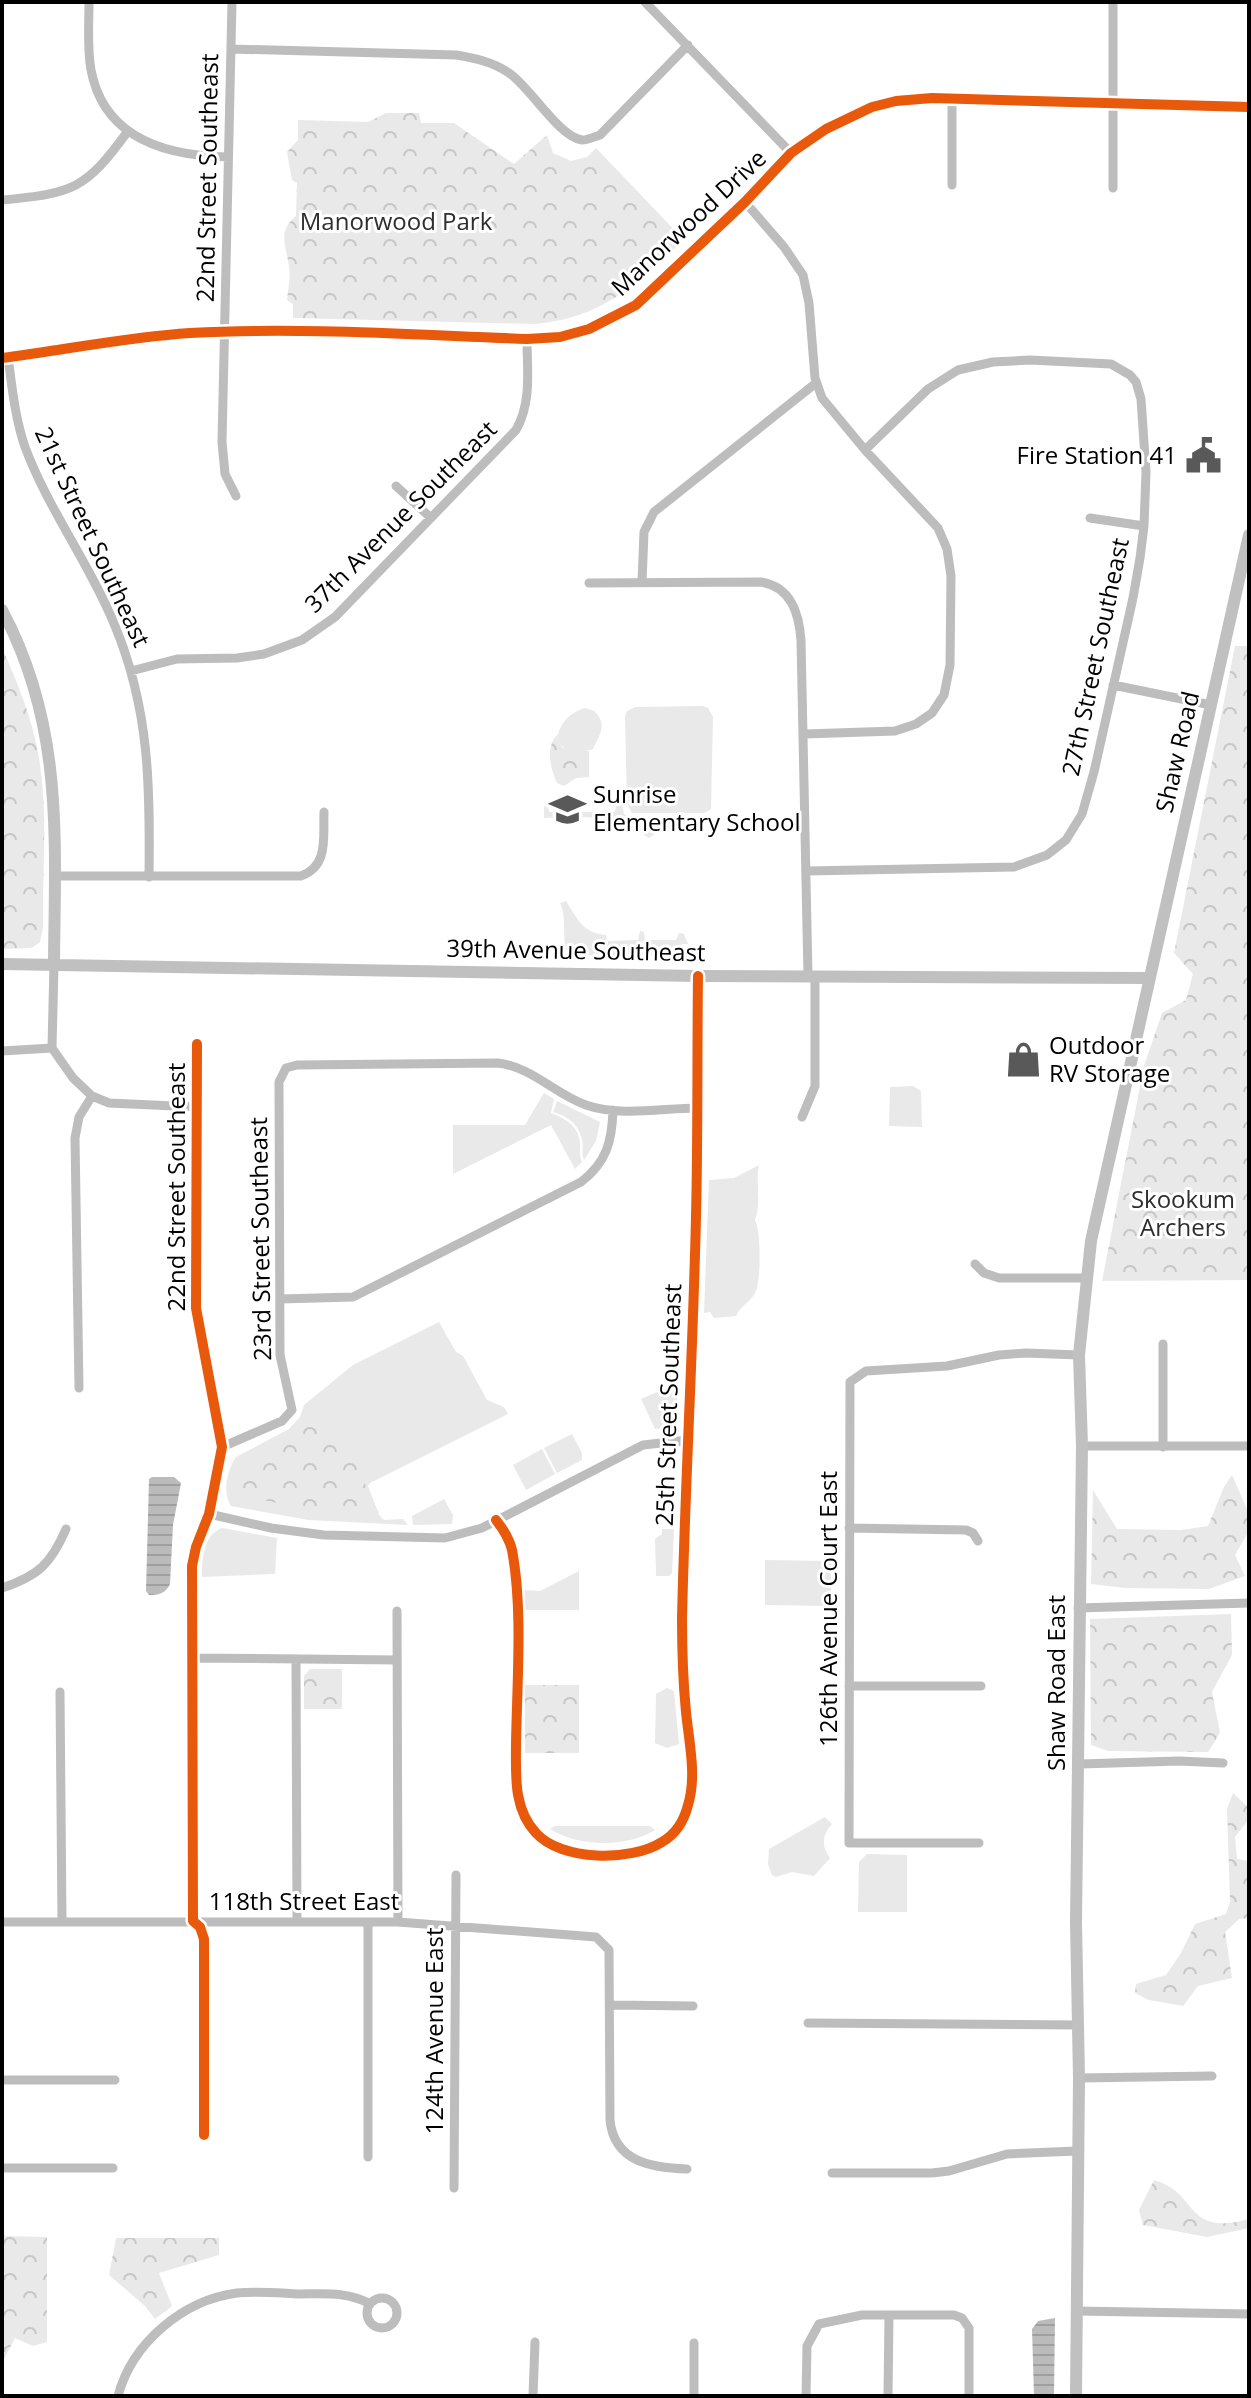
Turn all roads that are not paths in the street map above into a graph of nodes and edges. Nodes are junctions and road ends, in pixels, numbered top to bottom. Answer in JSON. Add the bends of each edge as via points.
{"nodes":[{"id":1,"x":89,"y":2,"type":"edge"},
{"id":2,"x":232,"y":2,"type":"edge"},
{"id":3,"x":645,"y":2,"type":"edge"},
{"id":4,"x":1113,"y":2,"type":"edge"},
{"id":5,"x":688,"y":45,"type":"junction"},
{"id":6,"x":231,"y":49,"type":"junction"},
{"id":7,"x":952,"y":99,"type":"junction"},
{"id":8,"x":1113,"y":102,"type":"junction"},
{"id":9,"x":1249,"y":107,"type":"edge"},
{"id":10,"x":128,"y":131,"type":"junction"},
{"id":11,"x":791,"y":153,"type":"junction"},
{"id":12,"x":228,"y":157,"type":"junction"},
{"id":13,"x":952,"y":185,"type":"dead end"},
{"id":14,"x":1113,"y":188,"type":"dead end"},
{"id":15,"x":2,"y":200,"type":"edge"},
{"id":16,"x":745,"y":202,"type":"junction"},
{"id":17,"x":224,"y":332,"type":"junction"},
{"id":18,"x":527,"y":339,"type":"junction"},
{"id":19,"x":5,"y":358,"type":"edge"},
{"id":20,"x":816,"y":383,"type":"junction"},
{"id":21,"x":865,"y":450,"type":"junction"},
{"id":22,"x":396,"y":486,"type":"dead end"},
{"id":23,"x":236,"y":496,"type":"dead end"},
{"id":24,"x":431,"y":518,"type":"junction"},
{"id":25,"x":1090,"y":518,"type":"dead end"},
{"id":26,"x":1144,"y":526,"type":"junction"},
{"id":27,"x":1249,"y":535,"type":"edge"},
{"id":28,"x":1245,"y":572,"type":"edge"},
{"id":29,"x":642,"y":582,"type":"junction"},
{"id":30,"x":589,"y":583,"type":"dead end"},
{"id":31,"x":2,"y":610,"type":"edge"},
{"id":32,"x":131,"y":671,"type":"junction"},
{"id":33,"x":1113,"y":685,"type":"junction"},
{"id":34,"x":1211,"y":705,"type":"junction"},
{"id":35,"x":805,"y":734,"type":"junction"},
{"id":36,"x":324,"y":812,"type":"dead end"},
{"id":37,"x":807,"y":871,"type":"junction"},
{"id":38,"x":55,"y":876,"type":"junction"},
{"id":39,"x":149,"y":877,"type":"junction"},
{"id":40,"x":2,"y":964,"type":"edge"},
{"id":41,"x":54,"y":964,"type":"junction"},
{"id":42,"x":698,"y":976,"type":"junction"},
{"id":43,"x":812,"y":976,"type":"junction"},
{"id":44,"x":1150,"y":978,"type":"junction"},
{"id":45,"x":197,"y":1044,"type":"dead end"},
{"id":46,"x":52,"y":1048,"type":"junction"},
{"id":47,"x":2,"y":1051,"type":"edge"},
{"id":48,"x":92,"y":1096,"type":"junction"},
{"id":49,"x":196,"y":1107,"type":"junction"},
{"id":50,"x":697,"y":1108,"type":"junction"},
{"id":51,"x":613,"y":1110,"type":"junction"},
{"id":52,"x":802,"y":1117,"type":"dead end"},
{"id":53,"x":975,"y":1264,"type":"dead end"},
{"id":54,"x":1086,"y":1278,"type":"junction"},
{"id":55,"x":280,"y":1299,"type":"junction"},
{"id":56,"x":1163,"y":1344,"type":"dead end"},
{"id":57,"x":1079,"y":1355,"type":"junction"},
{"id":58,"x":79,"y":1388,"type":"dead end"},
{"id":59,"x":688,"y":1440,"type":"junction"},
{"id":60,"x":1082,"y":1446,"type":"junction"},
{"id":61,"x":1249,"y":1446,"type":"edge"},
{"id":62,"x":222,"y":1447,"type":"junction"},
{"id":63,"x":1163,"y":1447,"type":"junction"},
{"id":64,"x":209,"y":1514,"type":"junction"},
{"id":65,"x":496,"y":1520,"type":"junction"},
{"id":66,"x":849,"y":1528,"type":"junction"},
{"id":67,"x":66,"y":1529,"type":"dead end"},
{"id":68,"x":978,"y":1541,"type":"dead end"},
{"id":69,"x":2,"y":1588,"type":"edge"},
{"id":70,"x":1249,"y":1603,"type":"edge"},
{"id":71,"x":1078,"y":1608,"type":"junction"},
{"id":72,"x":397,"y":1611,"type":"dead end"},
{"id":73,"x":193,"y":1658,"type":"junction"},
{"id":74,"x":296,"y":1660,"type":"junction"},
{"id":75,"x":397,"y":1660,"type":"junction"},
{"id":76,"x":849,"y":1686,"type":"junction"},
{"id":77,"x":981,"y":1686,"type":"dead end"},
{"id":78,"x":60,"y":1692,"type":"dead end"},
{"id":79,"x":1223,"y":1763,"type":"dead end"},
{"id":80,"x":1080,"y":1764,"type":"junction"},
{"id":81,"x":979,"y":1843,"type":"dead end"},
{"id":82,"x":456,"y":1875,"type":"dead end"},
{"id":83,"x":193,"y":1921,"type":"junction"},
{"id":84,"x":2,"y":1922,"type":"edge"},
{"id":85,"x":62,"y":1922,"type":"junction"},
{"id":86,"x":297,"y":1922,"type":"junction"},
{"id":87,"x":368,"y":1922,"type":"junction"},
{"id":88,"x":398,"y":1922,"type":"junction"},
{"id":89,"x":455,"y":1925,"type":"junction"},
{"id":90,"x":612,"y":2005,"type":"junction"},
{"id":91,"x":693,"y":2006,"type":"dead end"},
{"id":92,"x":808,"y":2023,"type":"dead end"},
{"id":93,"x":1078,"y":2025,"type":"junction"},
{"id":94,"x":1212,"y":2076,"type":"dead end"},
{"id":95,"x":1079,"y":2078,"type":"junction"},
{"id":96,"x":2,"y":2080,"type":"edge"},
{"id":97,"x":115,"y":2080,"type":"dead end"},
{"id":98,"x":204,"y":2135,"type":"dead end"},
{"id":99,"x":1077,"y":2151,"type":"junction"},
{"id":100,"x":368,"y":2157,"type":"dead end"},
{"id":101,"x":2,"y":2168,"type":"edge"},
{"id":102,"x":113,"y":2168,"type":"dead end"},
{"id":103,"x":687,"y":2169,"type":"dead end"},
{"id":104,"x":832,"y":2173,"type":"dead end"},
{"id":105,"x":454,"y":2188,"type":"dead end"},
{"id":106,"x":370,"y":2304,"type":"dead end"},
{"id":107,"x":1077,"y":2311,"type":"junction"},
{"id":108,"x":1249,"y":2314,"type":"edge"},
{"id":109,"x":889,"y":2316,"type":"junction"},
{"id":110,"x":535,"y":2342,"type":"dead end"},
{"id":111,"x":694,"y":2343,"type":"dead end"},
{"id":112,"x":118,"y":2396,"type":"edge"},
{"id":113,"x":533,"y":2396,"type":"edge"},
{"id":114,"x":694,"y":2396,"type":"edge"},
{"id":115,"x":806,"y":2396,"type":"edge"},
{"id":116,"x":888,"y":2396,"type":"edge"},
{"id":117,"x":969,"y":2396,"type":"edge"},
{"id":118,"x":1076,"y":2396,"type":"edge"}],
"edges":[{"from":1,"to":10,"type":"street","via":[[94,82],[107,110]]},
{"from":2,"to":6,"type":"street","name":"22nd Street Southeast"},
{"from":3,"to":5,"type":"street"},
{"from":4,"to":8,"type":"street"},
{"from":5,"to":6,"type":"street","via":[[600,135],[583,140],[567,134],[523,84],[475,58]]},
{"from":5,"to":11,"type":"street"},
{"from":6,"to":12,"type":"street","name":"22nd Street Southeast"},
{"from":7,"to":8,"type":"street","name":"Manorwood Drive"},
{"from":7,"to":11,"type":"street","name":"Manorwood Drive","via":[[872,107]]},
{"from":7,"to":13,"type":"street"},
{"from":8,"to":9,"type":"street","name":"Manorwood Drive"},
{"from":8,"to":14,"type":"street"},
{"from":10,"to":12,"type":"street","via":[[166,150]]},
{"from":10,"to":15,"type":"street","via":[[101,167],[76,185]]},
{"from":11,"to":16,"type":"street","name":"Manorwood Drive"},
{"from":12,"to":17,"type":"street","name":"22nd Street Southeast"},
{"from":16,"to":18,"type":"street","name":"Manorwood Drive","via":[[636,305],[589,329]]},
{"from":16,"to":20,"type":"street","via":[[803,275]]},
{"from":17,"to":18,"type":"street","name":"Manorwood Drive"},
{"from":17,"to":19,"type":"street","name":"Manorwood Drive","via":[[149,336]]},
{"from":17,"to":23,"type":"street","name":"22nd Street Southeast","via":[[223,455]]},
{"from":18,"to":24,"type":"street","name":"37th Avenue Southeast","via":[[528,393],[521,420]]},
{"from":19,"to":32,"type":"street","name":"21st Street Southeast","via":[[25,446],[105,603]]},
{"from":20,"to":21,"type":"street","via":[[828,408]]},
{"from":20,"to":29,"type":"street","via":[[654,512],[644,532]]},
{"from":21,"to":26,"type":"street","name":"27th Street Southeast","via":[[928,389],[958,370],[993,362],[1103,362],[1125,371],[1136,382],[1141,399]]},
{"from":21,"to":35,"type":"street","via":[[930,518],[947,549],[950,665],[944,695],[932,713],[895,731]]},
{"from":22,"to":24,"type":"street"},
{"from":24,"to":32,"type":"street","name":"37th Avenue Southeast","via":[[335,617],[302,640],[251,657],[177,659]]},
{"from":25,"to":26,"type":"street"},
{"from":26,"to":33,"type":"street","name":"27th Street Southeast"},
{"from":27,"to":28,"type":"main road","name":"Shaw Road"},
{"from":28,"to":34,"type":"main road","name":"Shaw Road"},
{"from":29,"to":30,"type":"street"},
{"from":29,"to":35,"type":"street","via":[[761,582],[783,592],[799,622]]},
{"from":31,"to":38,"type":"main road","via":[[21,650],[45,732],[54,797]]},
{"from":32,"to":39,"type":"street","name":"21st Street Southeast","via":[[148,763]]},
{"from":33,"to":34,"type":"street"},
{"from":33,"to":37,"type":"street","name":"27th Street Southeast","via":[[1082,814],[1073,832],[1053,851],[1014,867]]},
{"from":34,"to":44,"type":"main road","name":"Shaw Road"},
{"from":35,"to":37,"type":"street"},
{"from":36,"to":39,"type":"street","via":[[321,859],[308,873],[280,878]]},
{"from":37,"to":43,"type":"street"},
{"from":38,"to":39,"type":"street"},
{"from":38,"to":41,"type":"main road"},
{"from":40,"to":41,"type":"main road","name":"39th Avenue Southeast"},
{"from":41,"to":42,"type":"main road","name":"39th Avenue Southeast"},
{"from":41,"to":46,"type":"street"},
{"from":42,"to":43,"type":"main road","name":"39th Avenue Southeast"},
{"from":42,"to":50,"type":"street","name":"25th Street Southeast"},
{"from":43,"to":44,"type":"main road","name":"39th Avenue Southeast"},
{"from":43,"to":52,"type":"street","via":[[816,1074]]},
{"from":44,"to":54,"type":"main road","name":"Shaw Road East"},
{"from":45,"to":49,"type":"street","name":"22nd Street Southeast"},
{"from":46,"to":47,"type":"street"},
{"from":46,"to":48,"type":"street"},
{"from":48,"to":49,"type":"street","via":[[121,1105]]},
{"from":48,"to":58,"type":"street","via":[[79,1117],[75,1138]]},
{"from":49,"to":62,"type":"street","name":"22nd Street Southeast","via":[[197,1318]]},
{"from":50,"to":51,"type":"street"},
{"from":50,"to":59,"type":"street","name":"25th Street Southeast"},
{"from":51,"to":55,"type":"street","via":[[609,1149],[581,1182],[353,1297]]},
{"from":51,"to":55,"type":"street","name":"23rd Street Southeast","via":[[584,1105],[510,1064],[286,1068],[279,1082]]},
{"from":53,"to":54,"type":"street","via":[[999,1278]]},
{"from":54,"to":57,"type":"main road","name":"Shaw Road East"},
{"from":55,"to":62,"type":"street","name":"23rd Street Southeast","via":[[281,1367],[292,1410],[282,1421]]},
{"from":56,"to":63,"type":"street"},
{"from":57,"to":60,"type":"main road","name":"Shaw Road East"},
{"from":57,"to":66,"type":"street","name":"126th Avenue Court East","via":[[999,1355],[947,1366],[866,1371],[855,1377],[850,1382]]},
{"from":59,"to":65,"type":"street","via":[[643,1445]]},
{"from":59,"to":65,"type":"street","name":"25th Street Southeast","via":[[681,1660],[692,1778],[688,1807],[676,1832],[654,1846],[629,1854],[564,1851],[536,1833],[521,1806],[516,1783],[514,1564],[508,1538]]},
{"from":60,"to":63,"type":"street"},
{"from":60,"to":71,"type":"main road","name":"Shaw Road East"},
{"from":61,"to":63,"type":"street"},
{"from":62,"to":64,"type":"street","name":"22nd Street Southeast"},
{"from":64,"to":65,"type":"street","via":[[355,1538],[459,1535]]},
{"from":64,"to":73,"type":"street","name":"22nd Street Southeast","via":[[193,1555]]},
{"from":66,"to":68,"type":"street","via":[[966,1530]]},
{"from":66,"to":76,"type":"street","name":"126th Avenue Court East"},
{"from":67,"to":69,"type":"street","via":[[50,1562]]},
{"from":70,"to":71,"type":"street"},
{"from":71,"to":80,"type":"main road","name":"Shaw Road East"},
{"from":72,"to":75,"type":"street"},
{"from":73,"to":74,"type":"street"},
{"from":73,"to":83,"type":"street","name":"22nd Street Southeast"},
{"from":74,"to":75,"type":"street"},
{"from":74,"to":86,"type":"street"},
{"from":75,"to":88,"type":"street"},
{"from":76,"to":77,"type":"street"},
{"from":76,"to":81,"type":"street","name":"126th Avenue Court East","via":[[849,1843]]},
{"from":78,"to":85,"type":"street"},
{"from":79,"to":80,"type":"street"},
{"from":80,"to":93,"type":"main road","name":"Shaw Road East"},
{"from":82,"to":89,"type":"street","name":"124th Avenue East"},
{"from":83,"to":85,"type":"street","name":"118th Street East"},
{"from":83,"to":86,"type":"street","name":"118th Street East"},
{"from":83,"to":98,"type":"street","name":"22nd Street Southeast","via":[[204,1939]]},
{"from":84,"to":85,"type":"street","name":"118th Street East"},
{"from":86,"to":87,"type":"street","name":"118th Street East"},
{"from":87,"to":88,"type":"street","name":"118th Street East"},
{"from":87,"to":100,"type":"street"},
{"from":88,"to":89,"type":"street","name":"118th Street East"},
{"from":89,"to":90,"type":"street","name":"118th Street East","via":[[591,1935],[603,1941],[609,1950]]},
{"from":89,"to":105,"type":"street","name":"124th Avenue East"},
{"from":90,"to":91,"type":"street"},
{"from":90,"to":103,"type":"street","via":[[610,2120],[615,2141],[641,2164]]},
{"from":92,"to":93,"type":"street"},
{"from":93,"to":95,"type":"main road","name":"Shaw Road East"},
{"from":94,"to":95,"type":"street"},
{"from":95,"to":99,"type":"main road","name":"Shaw Road East"},
{"from":96,"to":97,"type":"street"},
{"from":99,"to":104,"type":"street","via":[[1007,2154],[932,2173]]},
{"from":99,"to":107,"type":"main road","name":"Shaw Road East"},
{"from":101,"to":102,"type":"street"},
{"from":106,"to":112,"type":"street","via":[[341,2295],[218,2297],[160,2329],[134,2362]]},
{"from":107,"to":108,"type":"street"},
{"from":107,"to":118,"type":"main road","name":"Shaw Road East"},
{"from":109,"to":115,"type":"street","via":[[862,2315],[819,2324],[807,2346]]},
{"from":109,"to":116,"type":"street"},
{"from":109,"to":117,"type":"street","via":[[962,2318],[969,2328]]},
{"from":110,"to":113,"type":"street"},
{"from":111,"to":114,"type":"street"}]}
